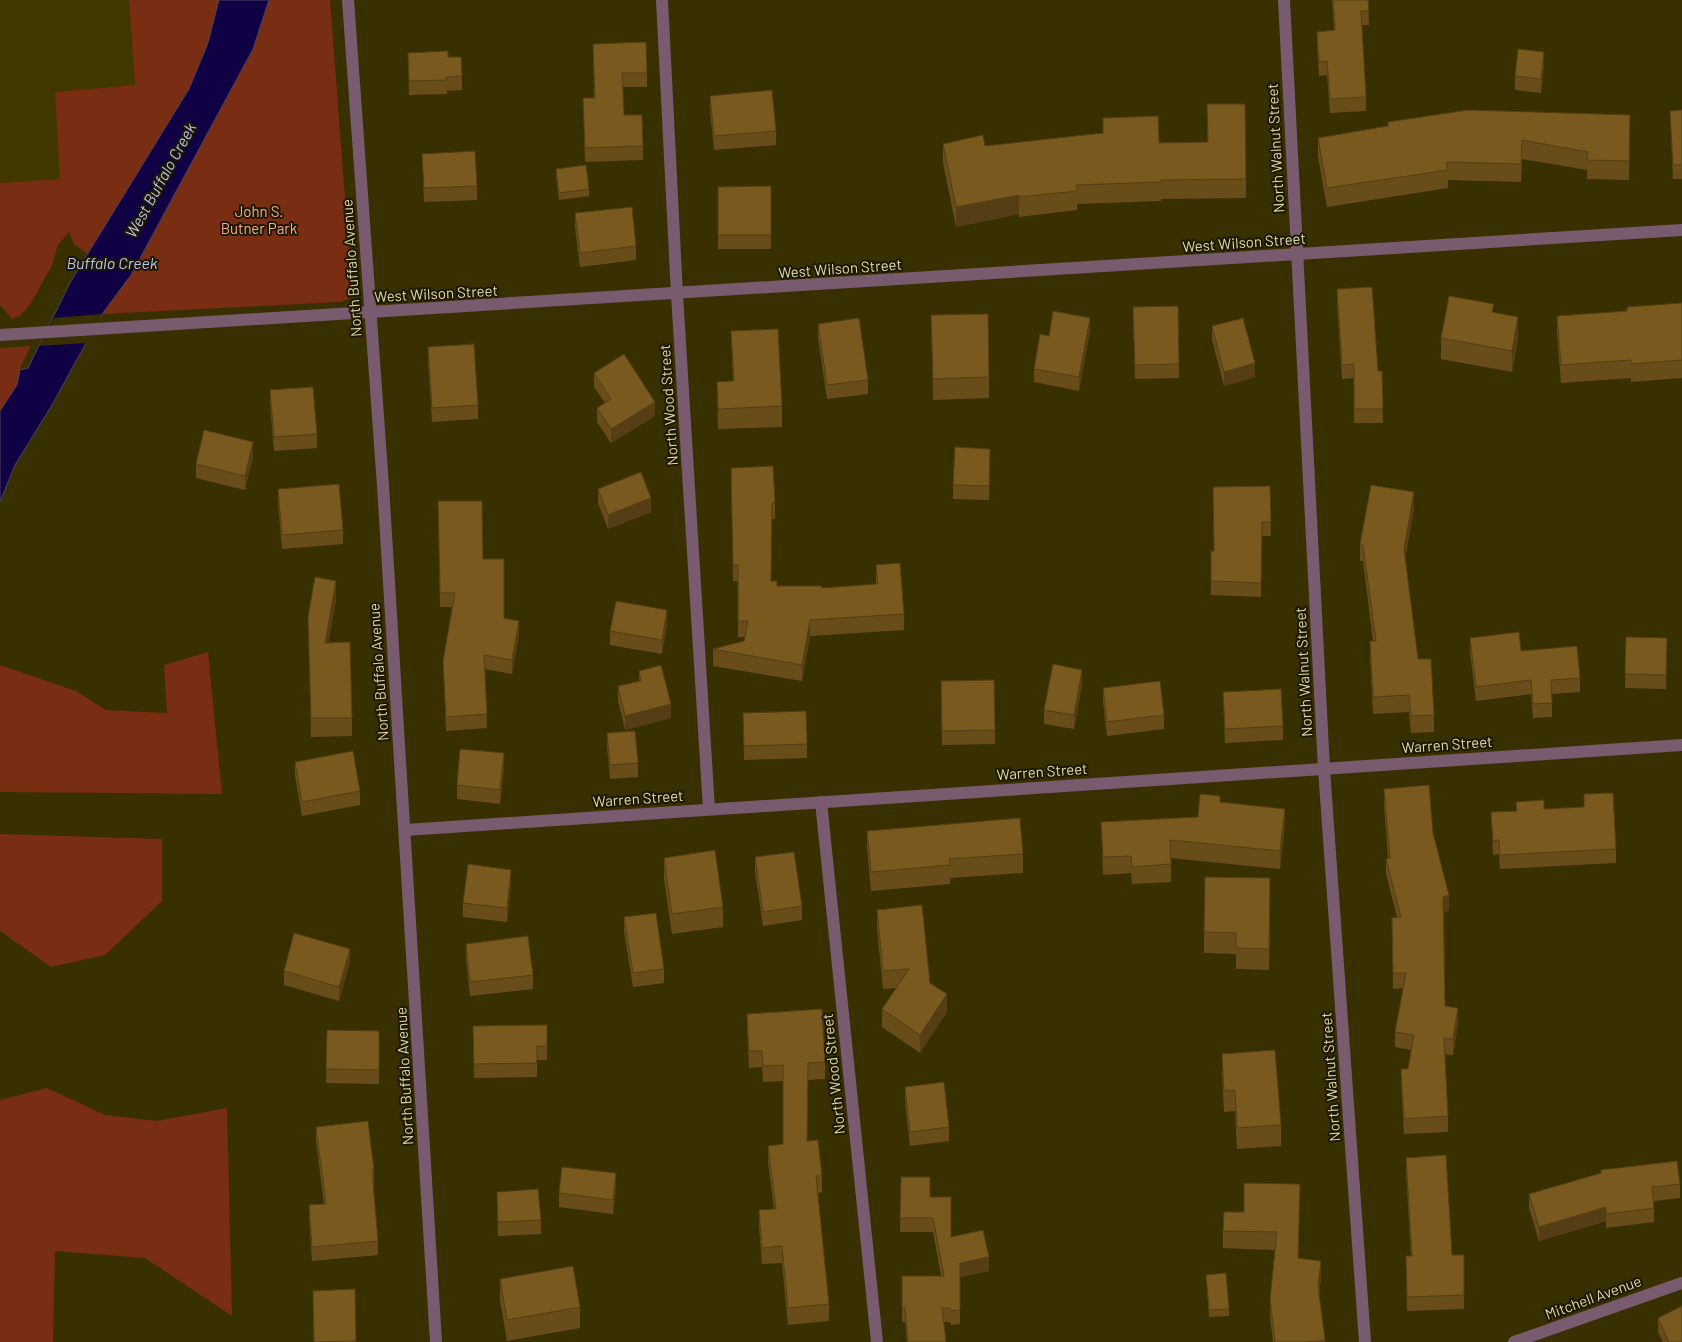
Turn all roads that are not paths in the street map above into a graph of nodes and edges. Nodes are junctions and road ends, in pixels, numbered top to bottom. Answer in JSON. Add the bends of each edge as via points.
{"nodes":[{"id":1,"x":348,"y":0,"type":"edge"},
{"id":2,"x":662,"y":0,"type":"edge"},
{"id":3,"x":1284,"y":0,"type":"edge"},
{"id":4,"x":1682,"y":230,"type":"edge"},
{"id":5,"x":1297,"y":255,"type":"junction"},
{"id":6,"x":677,"y":295,"type":"junction"},
{"id":7,"x":370,"y":313,"type":"junction"},
{"id":8,"x":0,"y":335,"type":"edge"},
{"id":9,"x":1682,"y":746,"type":"edge"},
{"id":10,"x":1324,"y":769,"type":"junction"},
{"id":11,"x":821,"y":802,"type":"junction"},
{"id":12,"x":709,"y":809,"type":"junction"},
{"id":13,"x":405,"y":830,"type":"junction"},
{"id":14,"x":1682,"y":1282,"type":"edge"},
{"id":15,"x":436,"y":1342,"type":"edge"},
{"id":16,"x":877,"y":1342,"type":"edge"},
{"id":17,"x":1365,"y":1342,"type":"edge"},
{"id":18,"x":1514,"y":1342,"type":"edge"}],
"edges":[{"from":1,"to":7,"type":"street","name":"North Buffalo Avenue"},
{"from":2,"to":6,"type":"street","name":"North Wood Street"},
{"from":3,"to":5,"type":"street","name":"North Walnut Street"},
{"from":4,"to":5,"type":"street","name":"West Wilson Street"},
{"from":5,"to":6,"type":"street","name":"West Wilson Street"},
{"from":5,"to":10,"type":"street","name":"North Walnut Street"},
{"from":6,"to":7,"type":"street","name":"West Wilson Street"},
{"from":6,"to":12,"type":"street","name":"North Wood Street"},
{"from":7,"to":8,"type":"street","name":"West Wilson Street"},
{"from":7,"to":13,"type":"street","name":"North Buffalo Avenue"},
{"from":9,"to":10,"type":"street","name":"Warren Street"},
{"from":10,"to":11,"type":"street","name":"Warren Street"},
{"from":10,"to":17,"type":"street","name":"North Walnut Street"},
{"from":11,"to":12,"type":"street","name":"Warren Street"},
{"from":11,"to":16,"type":"street","name":"North Wood Street"},
{"from":12,"to":13,"type":"street","name":"Warren Street"},
{"from":13,"to":15,"type":"street","name":"North Buffalo Avenue"},
{"from":14,"to":18,"type":"street","name":"Mitchell Avenue"}]}
